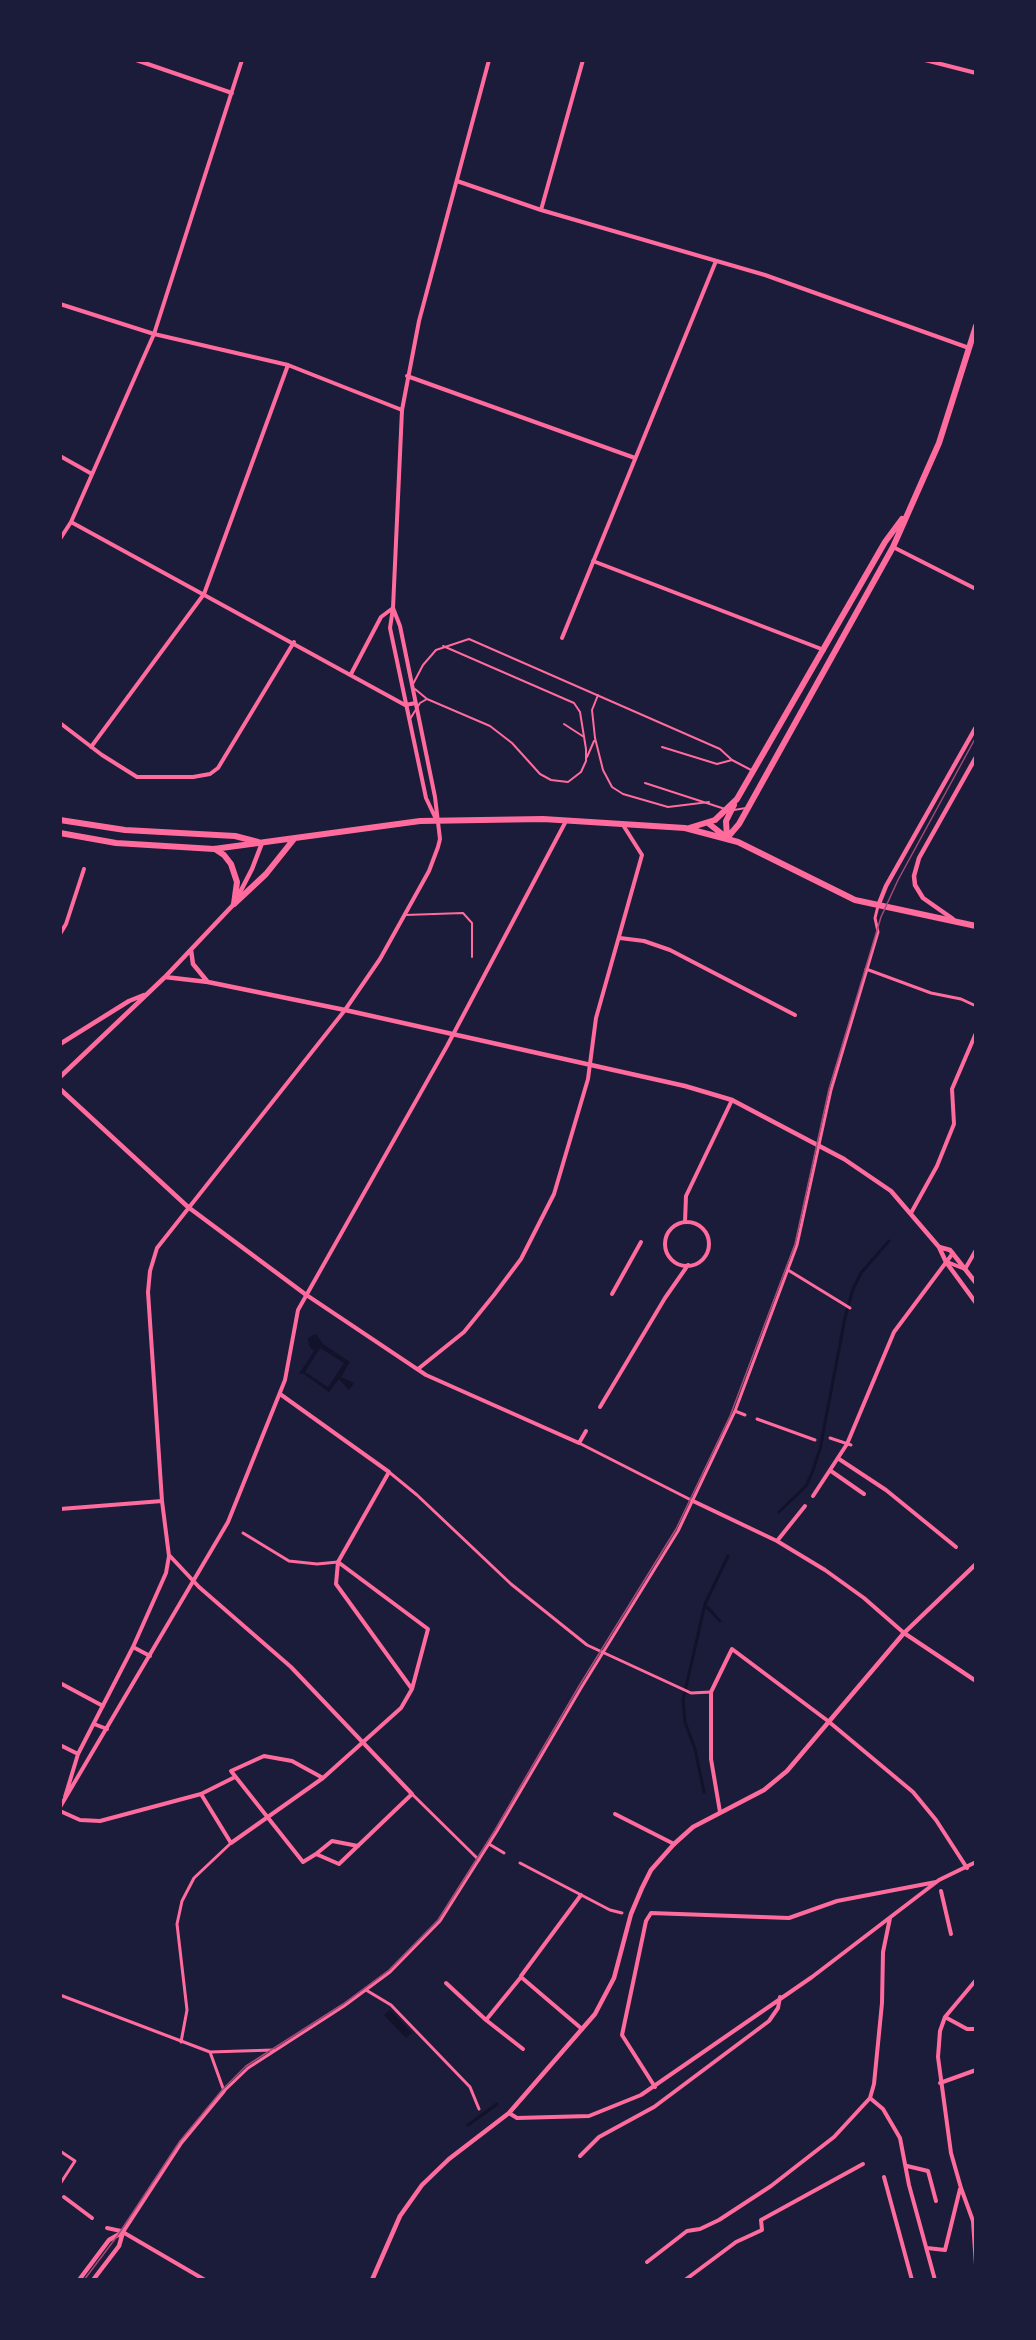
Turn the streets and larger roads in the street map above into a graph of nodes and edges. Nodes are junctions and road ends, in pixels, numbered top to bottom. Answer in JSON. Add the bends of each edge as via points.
{"nodes":[{"id":1,"x":136,"y":60,"type":"edge"},
{"id":2,"x":242,"y":60,"type":"edge"},
{"id":3,"x":489,"y":60,"type":"edge"},
{"id":4,"x":583,"y":60,"type":"edge"},
{"id":5,"x":925,"y":60,"type":"edge"},
{"id":6,"x":976,"y":73,"type":"edge"},
{"id":7,"x":232,"y":93,"type":"junction"},
{"id":8,"x":457,"y":181,"type":"junction"},
{"id":9,"x":541,"y":210,"type":"junction"},
{"id":10,"x":716,"y":261,"type":"junction"},
{"id":11,"x":60,"y":304,"type":"edge"},
{"id":12,"x":976,"y":326,"type":"edge"},
{"id":13,"x":154,"y":334,"type":"junction"},
{"id":14,"x":969,"y":348,"type":"junction"},
{"id":15,"x":288,"y":365,"type":"junction"},
{"id":16,"x":407,"y":376,"type":"junction"},
{"id":17,"x":402,"y":410,"type":"junction"},
{"id":18,"x":60,"y":456,"type":"edge"},
{"id":19,"x":635,"y":458,"type":"junction"},
{"id":20,"x":92,"y":474,"type":"junction"},
{"id":21,"x":908,"y":511,"type":"junction"},
{"id":22,"x":71,"y":522,"type":"junction"},
{"id":23,"x":60,"y":539,"type":"edge"},
{"id":24,"x":893,"y":547,"type":"junction"},
{"id":25,"x":593,"y":561,"type":"junction"},
{"id":26,"x":976,"y":590,"type":"edge"},
{"id":27,"x":204,"y":594,"type":"junction"},
{"id":28,"x":393,"y":608,"type":"junction"},
{"id":29,"x":562,"y":638,"type":"dead end"},
{"id":30,"x":294,"y":642,"type":"junction"},
{"id":31,"x":824,"y":650,"type":"junction"},
{"id":32,"x":351,"y":674,"type":"junction"},
{"id":33,"x":405,"y":705,"type":"junction"},
{"id":34,"x":416,"y":705,"type":"junction"},
{"id":35,"x":60,"y":723,"type":"edge"},
{"id":36,"x":976,"y":727,"type":"edge"},
{"id":37,"x":91,"y":747,"type":"junction"},
{"id":38,"x":976,"y":757,"type":"edge"},
{"id":39,"x":729,"y":810,"type":"junction"},
{"id":40,"x":60,"y":820,"type":"edge"},
{"id":41,"x":437,"y":820,"type":"junction"},
{"id":42,"x":566,"y":821,"type":"junction"},
{"id":43,"x":622,"y":824,"type":"junction"},
{"id":44,"x":708,"y":824,"type":"junction"},
{"id":45,"x":685,"y":828,"type":"junction"},
{"id":46,"x":60,"y":833,"type":"edge"},
{"id":47,"x":727,"y":838,"type":"junction"},
{"id":48,"x":294,"y":839,"type":"junction"},
{"id":49,"x":262,"y":843,"type":"junction"},
{"id":50,"x":214,"y":849,"type":"junction"},
{"id":51,"x":84,"y":869,"type":"dead end"},
{"id":52,"x":234,"y":904,"type":"junction"},
{"id":53,"x":878,"y":906,"type":"junction"},
{"id":54,"x":953,"y":919,"type":"junction"},
{"id":55,"x":976,"y":926,"type":"edge"},
{"id":56,"x":60,"y":934,"type":"edge"},
{"id":57,"x":620,"y":938,"type":"junction"},
{"id":58,"x":191,"y":950,"type":"junction"},
{"id":59,"x":866,"y":969,"type":"junction"},
{"id":60,"x":165,"y":977,"type":"junction"},
{"id":61,"x":208,"y":982,"type":"junction"},
{"id":62,"x":147,"y":994,"type":"junction"},
{"id":63,"x":976,"y":1006,"type":"edge"},
{"id":64,"x":345,"y":1010,"type":"junction"},
{"id":65,"x":795,"y":1015,"type":"dead end"},
{"id":66,"x":976,"y":1033,"type":"edge"},
{"id":67,"x":452,"y":1035,"type":"junction"},
{"id":68,"x":60,"y":1044,"type":"edge"},
{"id":69,"x":590,"y":1065,"type":"junction"},
{"id":70,"x":60,"y":1077,"type":"edge"},
{"id":71,"x":60,"y":1089,"type":"edge"},
{"id":72,"x":732,"y":1100,"type":"junction"},
{"id":73,"x":819,"y":1145,"type":"junction"},
{"id":74,"x":188,"y":1207,"type":"junction"},
{"id":75,"x":911,"y":1213,"type":"junction"},
{"id":76,"x":685,"y":1222,"type":"junction"},
{"id":77,"x":641,"y":1242,"type":"dead end"},
{"id":78,"x":939,"y":1247,"type":"junction"},
{"id":79,"x":976,"y":1250,"type":"edge"},
{"id":80,"x":953,"y":1253,"type":"junction"},
{"id":81,"x":946,"y":1262,"type":"junction"},
{"id":82,"x":688,"y":1265,"type":"junction"},
{"id":83,"x":965,"y":1269,"type":"junction"},
{"id":84,"x":788,"y":1270,"type":"junction"},
{"id":85,"x":976,"y":1283,"type":"edge"},
{"id":86,"x":305,"y":1294,"type":"junction"},
{"id":87,"x":612,"y":1294,"type":"dead end"},
{"id":88,"x":976,"y":1303,"type":"edge"},
{"id":89,"x":850,"y":1308,"type":"dead end"},
{"id":90,"x":418,"y":1369,"type":"junction"},
{"id":91,"x":280,"y":1394,"type":"junction"},
{"id":92,"x":600,"y":1407,"type":"dead end"},
{"id":93,"x":735,"y":1411,"type":"junction"},
{"id":94,"x":745,"y":1415,"type":"dead end"},
{"id":95,"x":758,"y":1419,"type":"dead end"},
{"id":96,"x":586,"y":1431,"type":"dead end"},
{"id":97,"x":830,"y":1438,"type":"dead end"},
{"id":98,"x":814,"y":1440,"type":"dead end"},
{"id":99,"x":579,"y":1443,"type":"junction"},
{"id":100,"x":849,"y":1445,"type":"junction"},
{"id":101,"x":839,"y":1459,"type":"junction"},
{"id":102,"x":831,"y":1471,"type":"junction"},
{"id":103,"x":389,"y":1472,"type":"junction"},
{"id":104,"x":864,"y":1494,"type":"dead end"},
{"id":105,"x":813,"y":1496,"type":"dead end"},
{"id":106,"x":162,"y":1501,"type":"junction"},
{"id":107,"x":693,"y":1501,"type":"junction"},
{"id":108,"x":805,"y":1506,"type":"dead end"},
{"id":109,"x":60,"y":1509,"type":"edge"},
{"id":110,"x":243,"y":1533,"type":"dead end"},
{"id":111,"x":777,"y":1541,"type":"junction"},
{"id":112,"x":956,"y":1547,"type":"dead end"},
{"id":113,"x":169,"y":1556,"type":"junction"},
{"id":114,"x":338,"y":1562,"type":"junction"},
{"id":115,"x":976,"y":1564,"type":"edge"},
{"id":116,"x":193,"y":1581,"type":"junction"},
{"id":117,"x":904,"y":1633,"type":"junction"},
{"id":118,"x":133,"y":1647,"type":"junction"},
{"id":119,"x":603,"y":1651,"type":"junction"},
{"id":120,"x":150,"y":1656,"type":"junction"},
{"id":121,"x":976,"y":1682,"type":"edge"},
{"id":122,"x":60,"y":1683,"type":"edge"},
{"id":123,"x":412,"y":1689,"type":"junction"},
{"id":124,"x":711,"y":1692,"type":"junction"},
{"id":125,"x":104,"y":1706,"type":"junction"},
{"id":126,"x":828,"y":1721,"type":"junction"},
{"id":127,"x":94,"y":1724,"type":"junction"},
{"id":128,"x":108,"y":1729,"type":"junction"},
{"id":129,"x":363,"y":1745,"type":"junction"},
{"id":130,"x":62,"y":1746,"type":"dead end"},
{"id":131,"x":78,"y":1754,"type":"junction"},
{"id":132,"x":235,"y":1777,"type":"junction"},
{"id":133,"x":322,"y":1778,"type":"junction"},
{"id":134,"x":201,"y":1794,"type":"junction"},
{"id":135,"x":412,"y":1794,"type":"junction"},
{"id":136,"x":64,"y":1797,"type":"junction"},
{"id":137,"x":60,"y":1809,"type":"edge"},
{"id":138,"x":720,"y":1812,"type":"junction"},
{"id":139,"x":615,"y":1814,"type":"dead end"},
{"id":140,"x":267,"y":1818,"type":"junction"},
{"id":141,"x":231,"y":1843,"type":"junction"},
{"id":142,"x":489,"y":1844,"type":"junction"},
{"id":143,"x":674,"y":1844,"type":"junction"},
{"id":144,"x":359,"y":1846,"type":"junction"},
{"id":145,"x":504,"y":1853,"type":"dead end"},
{"id":146,"x":316,"y":1854,"type":"junction"},
{"id":147,"x":480,"y":1860,"type":"junction"},
{"id":148,"x":976,"y":1862,"type":"edge"},
{"id":149,"x":520,"y":1863,"type":"dead end"},
{"id":150,"x":967,"y":1868,"type":"junction"},
{"id":151,"x":936,"y":1882,"type":"junction"},
{"id":152,"x":941,"y":1891,"type":"dead end"},
{"id":153,"x":581,"y":1895,"type":"junction"},
{"id":154,"x":622,"y":1913,"type":"dead end"},
{"id":155,"x":890,"y":1918,"type":"junction"},
{"id":156,"x":951,"y":1934,"type":"dead end"},
{"id":157,"x":521,"y":1977,"type":"junction"},
{"id":158,"x":976,"y":1980,"type":"edge"},
{"id":159,"x":446,"y":1983,"type":"dead end"},
{"id":160,"x":366,"y":1990,"type":"junction"},
{"id":161,"x":60,"y":1995,"type":"edge"},
{"id":162,"x":780,"y":1997,"type":"junction"},
{"id":163,"x":945,"y":2017,"type":"junction"},
{"id":164,"x":486,"y":2020,"type":"junction"},
{"id":165,"x":582,"y":2029,"type":"junction"},
{"id":166,"x":976,"y":2030,"type":"edge"},
{"id":167,"x":181,"y":2042,"type":"junction"},
{"id":168,"x":523,"y":2049,"type":"dead end"},
{"id":169,"x":274,"y":2050,"type":"junction"},
{"id":170,"x":210,"y":2052,"type":"junction"},
{"id":171,"x":976,"y":2070,"type":"edge"},
{"id":172,"x":940,"y":2083,"type":"junction"},
{"id":173,"x":655,"y":2087,"type":"junction"},
{"id":174,"x":224,"y":2091,"type":"junction"},
{"id":175,"x":870,"y":2098,"type":"junction"},
{"id":176,"x":479,"y":2109,"type":"dead end"},
{"id":177,"x":509,"y":2113,"type":"junction"},
{"id":178,"x":60,"y":2151,"type":"edge"},
{"id":179,"x":580,"y":2156,"type":"dead end"},
{"id":180,"x":863,"y":2164,"type":"dead end"},
{"id":181,"x":907,"y":2166,"type":"junction"},
{"id":182,"x":884,"y":2177,"type":"dead end"},
{"id":183,"x":60,"y":2184,"type":"edge"},
{"id":184,"x":961,"y":2188,"type":"junction"},
{"id":185,"x":62,"y":2195,"type":"edge"},
{"id":186,"x":936,"y":2200,"type":"dead end"},
{"id":187,"x":92,"y":2218,"type":"dead end"},
{"id":188,"x":107,"y":2228,"type":"dead end"},
{"id":189,"x":123,"y":2232,"type":"junction"},
{"id":190,"x":927,"y":2248,"type":"junction"},
{"id":191,"x":647,"y":2262,"type":"dead end"},
{"id":192,"x":976,"y":2265,"type":"edge"},
{"id":193,"x":201,"y":2279,"type":"edge"},
{"id":194,"x":79,"y":2280,"type":"edge"},
{"id":195,"x":93,"y":2280,"type":"edge"},
{"id":196,"x":372,"y":2280,"type":"edge"},
{"id":197,"x":685,"y":2280,"type":"edge"},
{"id":198,"x":912,"y":2280,"type":"edge"},
{"id":199,"x":934,"y":2280,"type":"edge"}],
"edges":[{"from":1,"to":7,"type":"street"},
{"from":2,"to":7,"type":"street"},
{"from":3,"to":8,"type":"street"},
{"from":4,"to":9,"type":"street"},
{"from":5,"to":6,"type":"street"},
{"from":7,"to":13,"type":"street"},
{"from":8,"to":9,"type":"street"},
{"from":8,"to":16,"type":"street"},
{"from":9,"to":10,"type":"street"},
{"from":10,"to":14,"type":"street"},
{"from":10,"to":19,"type":"street"},
{"from":11,"to":13,"type":"street"},
{"from":12,"to":14,"type":"main road"},
{"from":13,"to":15,"type":"street"},
{"from":13,"to":20,"type":"street"},
{"from":14,"to":21,"type":"main road","via":[[939,443]]},
{"from":15,"to":17,"type":"street"},
{"from":15,"to":27,"type":"street"},
{"from":16,"to":17,"type":"street"},
{"from":16,"to":19,"type":"street"},
{"from":17,"to":28,"type":"street"},
{"from":18,"to":20,"type":"street"},
{"from":19,"to":25,"type":"street"},
{"from":20,"to":22,"type":"street"},
{"from":21,"to":24,"type":"main road"},
{"from":21,"to":31,"type":"main road","via":[[885,542]]},
{"from":22,"to":23,"type":"street"},
{"from":22,"to":27,"type":"street"},
{"from":24,"to":26,"type":"street"},
{"from":24,"to":47,"type":"main road","via":[[736,830]]},
{"from":25,"to":29,"type":"street"},
{"from":25,"to":31,"type":"street"},
{"from":27,"to":30,"type":"street"},
{"from":27,"to":37,"type":"street"},
{"from":28,"to":32,"type":"street","via":[[381,617]]},
{"from":28,"to":33,"type":"street","via":[[390,628]]},
{"from":28,"to":34,"type":"street"},
{"from":30,"to":32,"type":"street"},
{"from":30,"to":37,"type":"street","via":[[218,768],[210,774],[137,777]]},
{"from":31,"to":39,"type":"main road"},
{"from":32,"to":33,"type":"street"},
{"from":33,"to":34,"type":"street"},
{"from":33,"to":41,"type":"street","via":[[426,798]]},
{"from":34,"to":41,"type":"street"},
{"from":35,"to":37,"type":"street"},
{"from":36,"to":53,"type":"street"},
{"from":38,"to":54,"type":"street","via":[[919,858],[914,876],[923,898]]},
{"from":39,"to":44,"type":"main road"},
{"from":39,"to":47,"type":"main road"},
{"from":40,"to":49,"type":"main road","via":[[125,830],[235,836]]},
{"from":41,"to":42,"type":"main road"},
{"from":41,"to":48,"type":"main road"},
{"from":41,"to":64,"type":"street","via":[[440,839],[435,857],[380,959]]},
{"from":42,"to":43,"type":"main road"},
{"from":42,"to":67,"type":"street"},
{"from":43,"to":45,"type":"main road"},
{"from":43,"to":57,"type":"street","via":[[642,855]]},
{"from":44,"to":45,"type":"main road"},
{"from":44,"to":47,"type":"main road"},
{"from":45,"to":47,"type":"main road"},
{"from":46,"to":50,"type":"main road","via":[[116,843]]},
{"from":47,"to":53,"type":"main road","via":[[845,896]]},
{"from":48,"to":49,"type":"main road"},
{"from":48,"to":52,"type":"main road","via":[[266,874]]},
{"from":49,"to":50,"type":"main road"},
{"from":49,"to":52,"type":"street"},
{"from":50,"to":52,"type":"main road","via":[[231,864],[237,882]]},
{"from":51,"to":56,"type":"street"},
{"from":52,"to":58,"type":"street"},
{"from":53,"to":54,"type":"main road"},
{"from":53,"to":59,"type":"street","via":[[878,932]]},
{"from":54,"to":55,"type":"main road"},
{"from":57,"to":65,"type":"street","via":[[669,950]]},
{"from":57,"to":69,"type":"street","via":[[596,1018]]},
{"from":58,"to":60,"type":"street"},
{"from":58,"to":61,"type":"street","via":[[193,964]]},
{"from":59,"to":63,"type":"street"},
{"from":59,"to":73,"type":"street"},
{"from":60,"to":61,"type":"street"},
{"from":60,"to":62,"type":"street"},
{"from":61,"to":64,"type":"street"},
{"from":62,"to":68,"type":"street"},
{"from":62,"to":70,"type":"street"},
{"from":64,"to":67,"type":"street"},
{"from":64,"to":74,"type":"street"},
{"from":66,"to":75,"type":"street","via":[[952,1089],[954,1124]]},
{"from":67,"to":69,"type":"street"},
{"from":67,"to":86,"type":"street"},
{"from":69,"to":72,"type":"street"},
{"from":69,"to":90,"type":"street","via":[[554,1194],[532,1240],[464,1332]]},
{"from":71,"to":74,"type":"street"},
{"from":72,"to":73,"type":"street"},
{"from":72,"to":76,"type":"street","via":[[686,1196]]},
{"from":73,"to":75,"type":"street","via":[[891,1191]]},
{"from":73,"to":84,"type":"street","via":[[803,1223]]},
{"from":74,"to":86,"type":"street"},
{"from":74,"to":106,"type":"street","via":[[157,1248],[148,1292]]},
{"from":75,"to":78,"type":"street"},
{"from":76,"to":82,"type":"street","via":[[668,1233],[665,1246],[671,1258]]},
{"from":76,"to":82,"type":"street","via":[[702,1228],[708,1245],[704,1257]]},
{"from":77,"to":87,"type":"street"},
{"from":78,"to":80,"type":"street"},
{"from":78,"to":81,"type":"street"},
{"from":79,"to":83,"type":"street"},
{"from":80,"to":81,"type":"street"},
{"from":80,"to":83,"type":"street"},
{"from":81,"to":83,"type":"street"},
{"from":81,"to":88,"type":"street"},
{"from":81,"to":100,"type":"street","via":[[894,1332]]},
{"from":82,"to":92,"type":"street","via":[[664,1298]]},
{"from":83,"to":85,"type":"street"},
{"from":84,"to":89,"type":"street"},
{"from":84,"to":93,"type":"street"},
{"from":86,"to":90,"type":"street"},
{"from":86,"to":91,"type":"street"},
{"from":90,"to":99,"type":"street"},
{"from":91,"to":103,"type":"street"},
{"from":91,"to":116,"type":"street","via":[[228,1522]]},
{"from":93,"to":94,"type":"street"},
{"from":93,"to":107,"type":"street"},
{"from":95,"to":98,"type":"street"},
{"from":96,"to":99,"type":"street"},
{"from":97,"to":100,"type":"street"},
{"from":99,"to":107,"type":"street"},
{"from":100,"to":101,"type":"street"},
{"from":101,"to":102,"type":"street"},
{"from":101,"to":112,"type":"street","via":[[886,1490]]},
{"from":102,"to":104,"type":"street"},
{"from":102,"to":105,"type":"street"},
{"from":103,"to":114,"type":"street"},
{"from":103,"to":119,"type":"street","via":[[511,1584],[587,1645]]},
{"from":106,"to":109,"type":"street"},
{"from":106,"to":113,"type":"street"},
{"from":107,"to":111,"type":"street"},
{"from":107,"to":119,"type":"street"},
{"from":108,"to":111,"type":"street"},
{"from":110,"to":114,"type":"street","via":[[289,1561]]},
{"from":111,"to":117,"type":"street","via":[[864,1598]]},
{"from":113,"to":116,"type":"street"},
{"from":113,"to":118,"type":"street","via":[[166,1573]]},
{"from":114,"to":123,"type":"street","via":[[336,1584]]},
{"from":114,"to":123,"type":"street","via":[[428,1629]]},
{"from":115,"to":117,"type":"street"},
{"from":116,"to":120,"type":"street"},
{"from":116,"to":129,"type":"street","via":[[291,1667]]},
{"from":117,"to":121,"type":"street"},
{"from":117,"to":126,"type":"street"},
{"from":118,"to":120,"type":"street"},
{"from":118,"to":125,"type":"street"},
{"from":119,"to":124,"type":"street","via":[[691,1693]]},
{"from":119,"to":142,"type":"street"},
{"from":120,"to":128,"type":"street"},
{"from":122,"to":125,"type":"street"},
{"from":123,"to":129,"type":"street","via":[[401,1708]]},
{"from":124,"to":126,"type":"street","via":[[732,1649]]},
{"from":124,"to":138,"type":"street","via":[[712,1768]]},
{"from":125,"to":127,"type":"street"},
{"from":126,"to":138,"type":"street","via":[[787,1771],[764,1790]]},
{"from":126,"to":150,"type":"street","via":[[914,1792]]},
{"from":127,"to":128,"type":"street"},
{"from":127,"to":131,"type":"street"},
{"from":128,"to":136,"type":"street"},
{"from":129,"to":133,"type":"street"},
{"from":129,"to":135,"type":"street"},
{"from":130,"to":131,"type":"street"},
{"from":131,"to":136,"type":"street"},
{"from":132,"to":133,"type":"street","via":[[231,1771],[264,1756],[292,1761]]},
{"from":132,"to":134,"type":"street"},
{"from":132,"to":140,"type":"street"},
{"from":133,"to":140,"type":"street"},
{"from":134,"to":137,"type":"street","via":[[99,1821],[80,1820]]},
{"from":134,"to":141,"type":"street"},
{"from":135,"to":144,"type":"street"},
{"from":135,"to":147,"type":"street"},
{"from":136,"to":137,"type":"street"},
{"from":138,"to":143,"type":"street","via":[[693,1827]]},
{"from":139,"to":143,"type":"street"},
{"from":140,"to":141,"type":"street"},
{"from":140,"to":146,"type":"street","via":[[303,1862]]},
{"from":141,"to":167,"type":"street","via":[[194,1878],[182,1901],[177,1924],[187,2010]]},
{"from":142,"to":145,"type":"street"},
{"from":142,"to":147,"type":"street"},
{"from":143,"to":165,"type":"street","via":[[651,1870],[631,1914],[614,1978],[595,2014]]},
{"from":144,"to":146,"type":"street","via":[[332,1841]]},
{"from":144,"to":146,"type":"street","via":[[339,1864]]},
{"from":147,"to":160,"type":"street","via":[[440,1921],[390,1972]]},
{"from":148,"to":150,"type":"street"},
{"from":149,"to":153,"type":"street"},
{"from":150,"to":151,"type":"street"},
{"from":151,"to":155,"type":"street"},
{"from":151,"to":173,"type":"street","via":[[837,1901],[789,1918],[655,1912],[648,1917],[622,2035]]},
{"from":152,"to":156,"type":"street"},
{"from":153,"to":154,"type":"street"},
{"from":153,"to":157,"type":"street"},
{"from":155,"to":162,"type":"street"},
{"from":155,"to":175,"type":"street","via":[[882,1952],[882,2003]]},
{"from":157,"to":164,"type":"street"},
{"from":157,"to":165,"type":"street"},
{"from":158,"to":163,"type":"street"},
{"from":159,"to":164,"type":"street"},
{"from":160,"to":169,"type":"street"},
{"from":160,"to":176,"type":"street","via":[[391,2005],[470,2087]]},
{"from":161,"to":167,"type":"street"},
{"from":162,"to":173,"type":"street"},
{"from":162,"to":179,"type":"street","via":[[769,2021],[654,2107],[599,2138]]},
{"from":163,"to":166,"type":"street"},
{"from":163,"to":172,"type":"street","via":[[939,2040]]},
{"from":164,"to":168,"type":"street"},
{"from":165,"to":177,"type":"street"},
{"from":167,"to":170,"type":"street"},
{"from":169,"to":170,"type":"street"},
{"from":169,"to":174,"type":"street"},
{"from":170,"to":174,"type":"street"},
{"from":171,"to":172,"type":"street"},
{"from":172,"to":184,"type":"street"},
{"from":173,"to":177,"type":"street","via":[[589,2116],[518,2118]]},
{"from":174,"to":189,"type":"street","via":[[181,2143]]},
{"from":175,"to":181,"type":"street","via":[[883,2109],[900,2138]]},
{"from":175,"to":191,"type":"street","via":[[834,2137],[771,2186],[719,2220],[687,2231]]},
{"from":177,"to":196,"type":"street","via":[[422,2185],[400,2216]]},
{"from":178,"to":183,"type":"street","via":[[75,2161]]},
{"from":180,"to":197,"type":"street","via":[[761,2220],[762,2230],[736,2242]]},
{"from":181,"to":186,"type":"street","via":[[928,2171]]},
{"from":181,"to":190,"type":"street"},
{"from":182,"to":198,"type":"street"},
{"from":184,"to":190,"type":"street","via":[[945,2250]]},
{"from":184,"to":192,"type":"street","via":[[973,2221]]},
{"from":185,"to":187,"type":"street"},
{"from":188,"to":189,"type":"street"},
{"from":189,"to":193,"type":"street"},
{"from":189,"to":194,"type":"street","via":[[109,2240]]},
{"from":189,"to":195,"type":"street","via":[[119,2246]]},
{"from":190,"to":199,"type":"street"}]}
